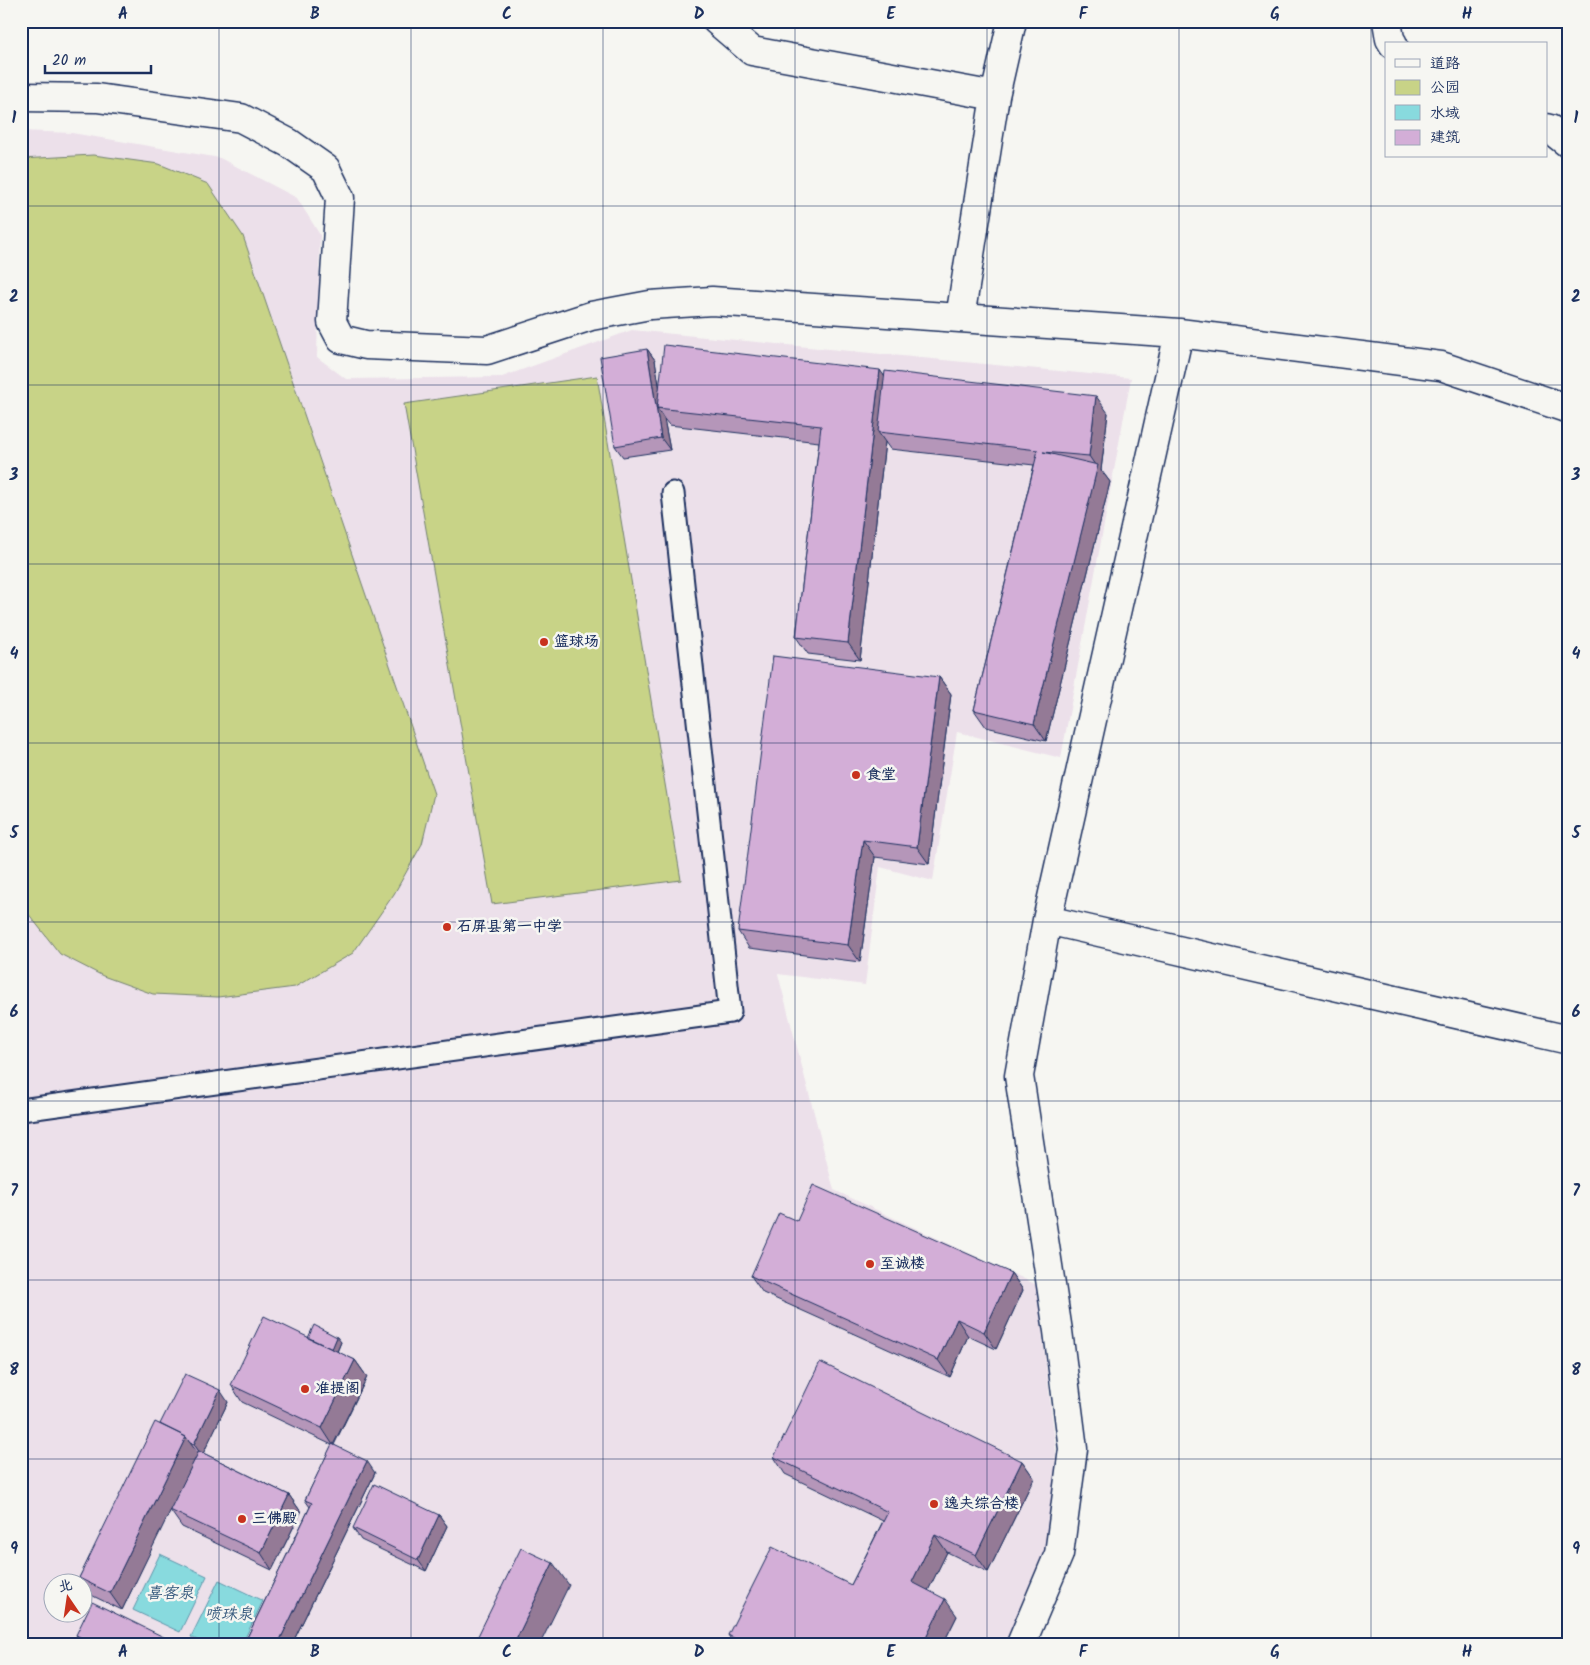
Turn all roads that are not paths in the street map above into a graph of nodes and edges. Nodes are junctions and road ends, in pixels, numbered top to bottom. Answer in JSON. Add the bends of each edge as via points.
{"nodes":[{"id":1,"x":717,"y":21,"type":"edge"},
{"id":2,"x":1012,"y":21,"type":"edge"},
{"id":3,"x":1387,"y":21,"type":"edge"},
{"id":4,"x":1392,"y":42,"type":"edge"},
{"id":5,"x":995,"y":96,"type":"junction"},
{"id":6,"x":21,"y":97,"type":"edge"},
{"id":7,"x":1548,"y":129,"type":"edge"},
{"id":8,"x":1569,"y":144,"type":"edge"},
{"id":9,"x":960,"y":318,"type":"junction"},
{"id":10,"x":1179,"y":332,"type":"junction"},
{"id":11,"x":1569,"y":409,"type":"edge"},
{"id":12,"x":673,"y":493,"type":"dead end"},
{"id":13,"x":1047,"y":920,"type":"junction"},
{"id":14,"x":1569,"y":1040,"type":"edge"},
{"id":15,"x":21,"y":1110,"type":"edge"},
{"id":16,"x":1022,"y":1644,"type":"edge"}],
"edges":[{"from":1,"to":5,"type":"street","via":[[752,51]]},
{"from":2,"to":5,"type":"street"},
{"from":3,"to":4,"type":"street"},
{"from":5,"to":9,"type":"street"},
{"from":6,"to":9,"type":"street","via":[[96,98],[240,118],[289,143],[326,169],[340,198],[332,322],[341,339],[366,345],[487,350],[591,316],[650,305],[712,301]]},
{"from":7,"to":8,"type":"street"},
{"from":9,"to":10,"type":"street"},
{"from":10,"to":11,"type":"street","via":[[1441,366]]},
{"from":10,"to":13,"type":"street"},
{"from":12,"to":15,"type":"lane","via":[[730,1012]]},
{"from":13,"to":14,"type":"street"},
{"from":13,"to":16,"type":"street","via":[[1019,1076],[1058,1331],[1072,1449],[1059,1554]]}]}
